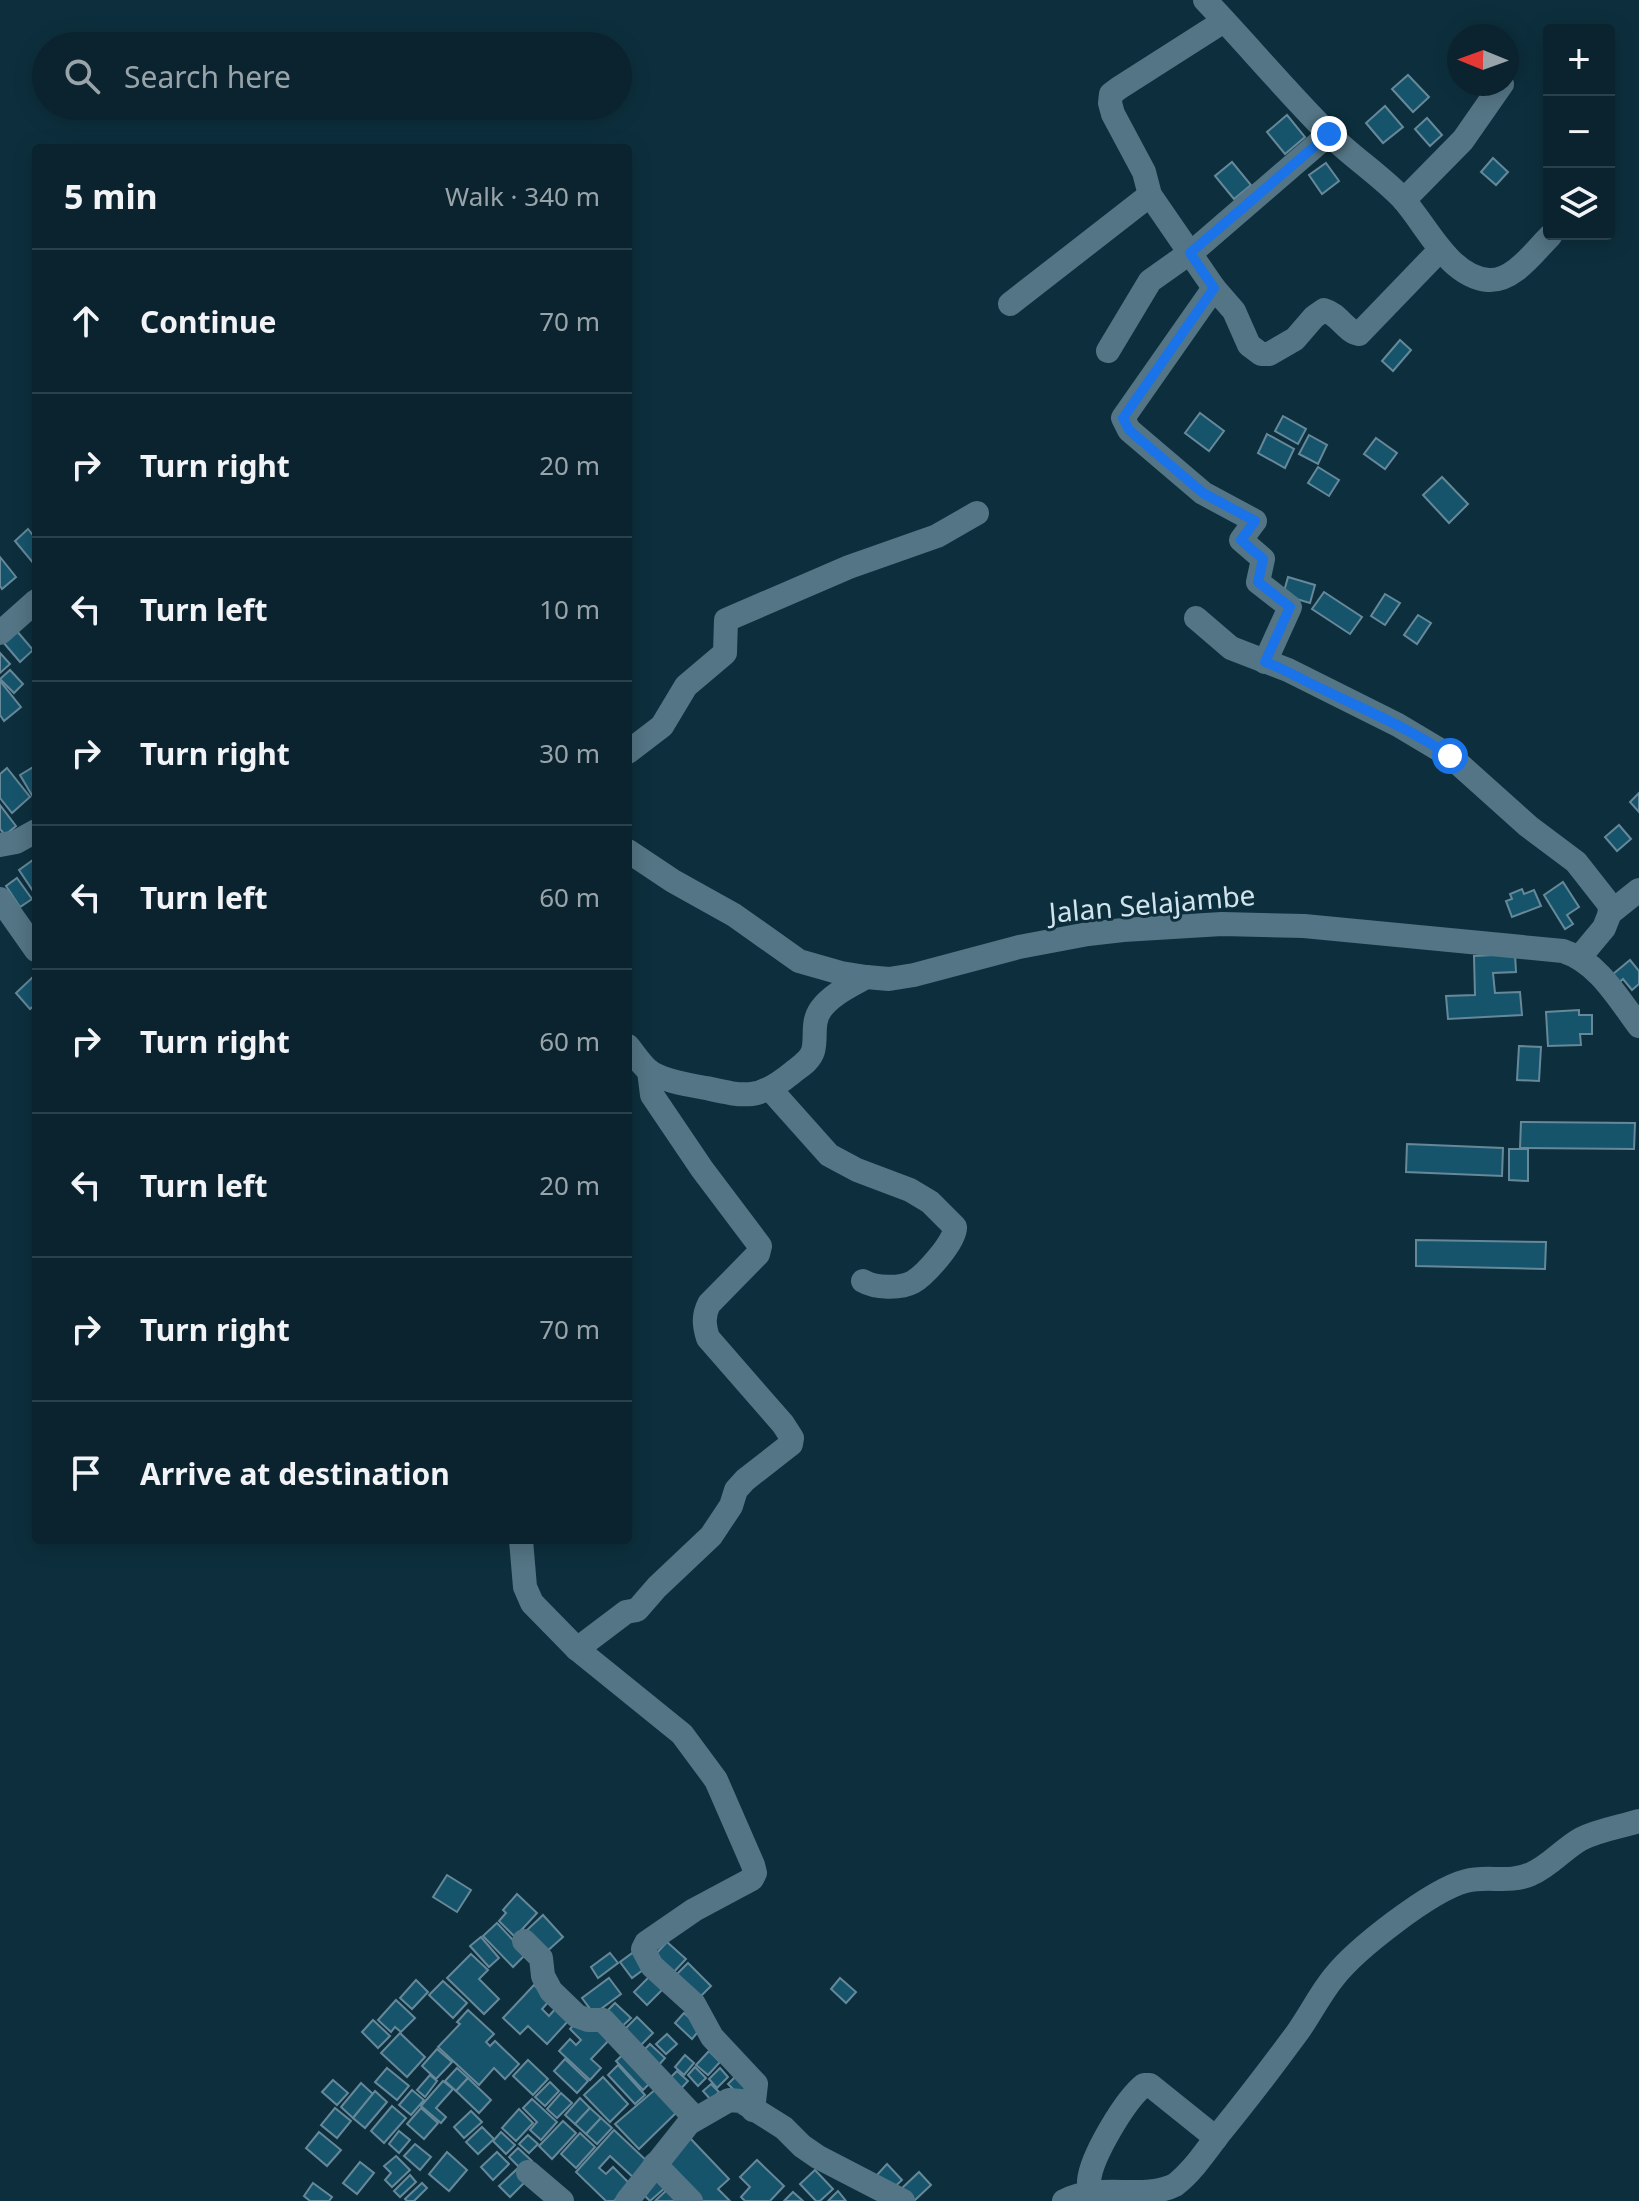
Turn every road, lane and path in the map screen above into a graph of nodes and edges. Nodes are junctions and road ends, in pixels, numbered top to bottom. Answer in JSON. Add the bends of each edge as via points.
{"nodes":[{"id":1,"x":1205,"y":0,"type":"edge"},
{"id":2,"x":1224,"y":21,"type":"junction"},
{"id":3,"x":1494,"y":96,"type":"edge"},
{"id":4,"x":1329,"y":134,"type":"junction"},
{"id":5,"x":1150,"y":195,"type":"junction"},
{"id":6,"x":1404,"y":200,"type":"junction"},
{"id":7,"x":1546,"y":240,"type":"edge"},
{"id":8,"x":1440,"y":250,"type":"junction"},
{"id":9,"x":1190,"y":253,"type":"junction"},
{"id":10,"x":1214,"y":288,"type":"junction"},
{"id":11,"x":1010,"y":304,"type":"dead end"},
{"id":12,"x":1108,"y":351,"type":"dead end"},
{"id":13,"x":977,"y":513,"type":"dead end"},
{"id":14,"x":32,"y":605,"type":"edge"},
{"id":15,"x":1196,"y":618,"type":"dead end"},
{"id":16,"x":0,"y":633,"type":"edge"},
{"id":17,"x":1265,"y":662,"type":"junction"},
{"id":18,"x":632,"y":749,"type":"edge"},
{"id":19,"x":32,"y":833,"type":"edge"},
{"id":20,"x":0,"y":845,"type":"edge"},
{"id":21,"x":632,"y":854,"type":"edge"},
{"id":22,"x":1639,"y":890,"type":"edge"},
{"id":23,"x":0,"y":899,"type":"edge"},
{"id":24,"x":1610,"y":913,"type":"junction"},
{"id":25,"x":32,"y":944,"type":"edge"},
{"id":26,"x":1579,"y":958,"type":"junction"},
{"id":27,"x":866,"y":977,"type":"junction"},
{"id":28,"x":1639,"y":1026,"type":"edge"},
{"id":29,"x":632,"y":1051,"type":"edge"},
{"id":30,"x":649,"y":1071,"type":"junction"},
{"id":31,"x":771,"y":1090,"type":"junction"},
{"id":32,"x":863,"y":1281,"type":"dead end"},
{"id":33,"x":521,"y":1544,"type":"edge"},
{"id":34,"x":577,"y":1649,"type":"junction"},
{"id":35,"x":1639,"y":1821,"type":"edge"},
{"id":36,"x":524,"y":1941,"type":"dead end"},
{"id":37,"x":753,"y":2110,"type":"junction"},
{"id":38,"x":695,"y":2118,"type":"junction"},
{"id":39,"x":1216,"y":2138,"type":"junction"},
{"id":40,"x":655,"y":2164,"type":"junction"},
{"id":41,"x":528,"y":2172,"type":"dead end"},
{"id":42,"x":1092,"y":2193,"type":"junction"},
{"id":43,"x":562,"y":2201,"type":"edge"},
{"id":44,"x":627,"y":2201,"type":"edge"},
{"id":45,"x":691,"y":2201,"type":"edge"},
{"id":46,"x":903,"y":2201,"type":"edge"},
{"id":47,"x":1064,"y":2201,"type":"edge"}],
"edges":[{"from":1,"to":2,"type":"street"},
{"from":2,"to":4,"type":"street"},
{"from":2,"to":5,"type":"street","via":[[1111,94],[1113,114],[1144,172]]},
{"from":3,"to":6,"type":"street","via":[[1463,140]]},
{"from":4,"to":6,"type":"street"},
{"from":4,"to":9,"type":"street"},
{"from":5,"to":9,"type":"street"},
{"from":5,"to":11,"type":"street"},
{"from":6,"to":8,"type":"street"},
{"from":7,"to":8,"type":"street","via":[[1520,266],[1494,280],[1471,275]]},
{"from":8,"to":10,"type":"street","via":[[1359,334],[1324,310],[1295,339],[1269,354],[1249,345],[1234,311]]},
{"from":9,"to":10,"type":"street"},
{"from":9,"to":12,"type":"street","via":[[1150,281]]},
{"from":10,"to":17,"type":"street","via":[[1123,418],[1129,430],[1203,493],[1255,521],[1241,540],[1263,559],[1258,582],[1290,607]]},
{"from":13,"to":18,"type":"street","via":[[937,536],[726,620],[725,653],[686,686],[662,726]]},
{"from":14,"to":16,"type":"street"},
{"from":15,"to":17,"type":"street","via":[[1231,648]]},
{"from":17,"to":24,"type":"street","via":[[1425,739],[1462,765],[1576,862],[1609,904]]},
{"from":19,"to":20,"type":"street"},
{"from":21,"to":27,"type":"street","name":"Jalan Selajambe","via":[[799,961]]},
{"from":22,"to":24,"type":"street"},
{"from":23,"to":25,"type":"street"},
{"from":24,"to":26,"type":"street"},
{"from":26,"to":27,"type":"street","name":"Jalan Selajambe","via":[[1523,946],[1247,924],[1105,932],[1019,947],[914,975]]},
{"from":26,"to":28,"type":"street"},
{"from":27,"to":31,"type":"street","via":[[821,1009],[812,1054]]},
{"from":29,"to":30,"type":"street"},
{"from":30,"to":31,"type":"street","via":[[735,1094]]},
{"from":30,"to":34,"type":"street","via":[[652,1095],[760,1246],[709,1304],[704,1314],[708,1338],[792,1438],[745,1480],[711,1536],[637,1610],[626,1612]]},
{"from":31,"to":32,"type":"street","via":[[829,1155],[910,1190],[955,1227],[948,1246],[911,1283],[879,1287]]},
{"from":33,"to":34,"type":"street","via":[[525,1587],[532,1603]]},
{"from":34,"to":37,"type":"street","via":[[682,1734],[716,1780],[753,1865],[752,1879],[682,1917],[643,1949],[652,1966],[694,2004],[712,2037],[756,2084]]},
{"from":35,"to":39,"type":"street","via":[[1584,1838],[1523,1877],[1468,1880],[1448,1888],[1388,1929],[1334,1977]]},
{"from":36,"to":38,"type":"street","via":[[541,1958],[551,1991],[577,2016],[603,2020]]},
{"from":37,"to":38,"type":"street","via":[[729,2100]]},
{"from":37,"to":46,"type":"street","via":[[818,2157]]},
{"from":38,"to":40,"type":"street"},
{"from":39,"to":42,"type":"street","via":[[1166,2191],[1139,2196]]},
{"from":39,"to":42,"type":"street","via":[[1144,2085],[1097,2157],[1089,2180]]},
{"from":40,"to":44,"type":"street"},
{"from":40,"to":45,"type":"street"},
{"from":41,"to":43,"type":"street"},
{"from":42,"to":47,"type":"street"}]}
